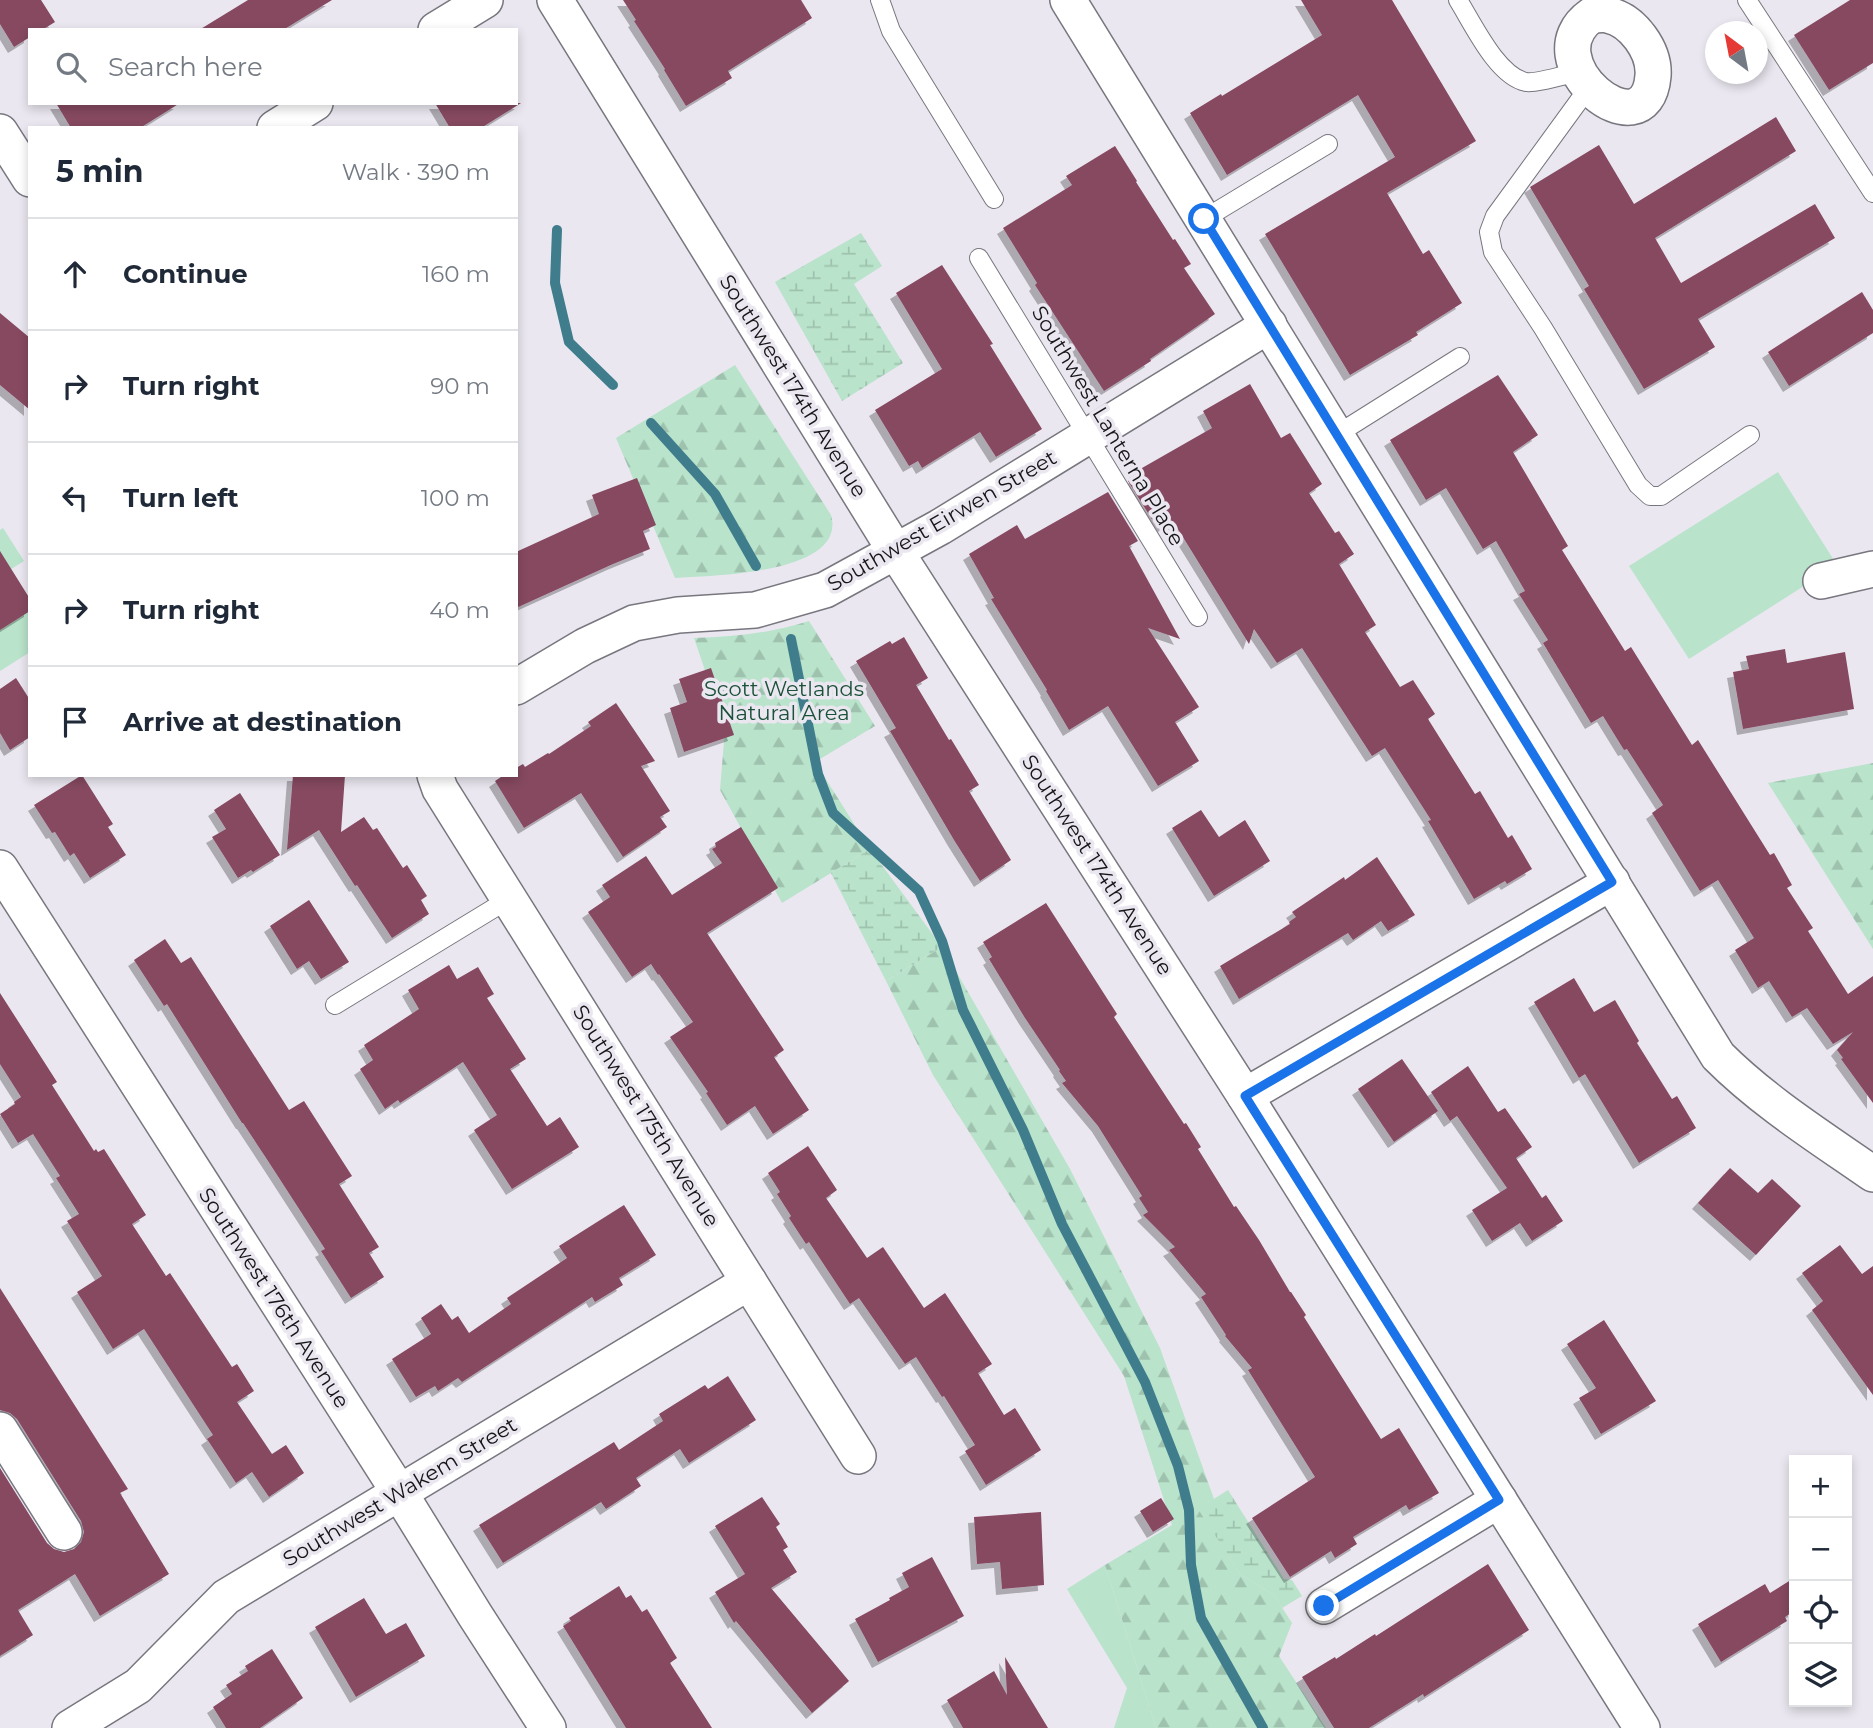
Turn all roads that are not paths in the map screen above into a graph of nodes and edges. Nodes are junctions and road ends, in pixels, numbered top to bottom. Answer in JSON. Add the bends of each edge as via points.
{"nodes":[{"id":1,"x":485,"y":0,"type":"edge"},
{"id":2,"x":555,"y":0,"type":"edge"},
{"id":3,"x":880,"y":0,"type":"edge"},
{"id":4,"x":1068,"y":0,"type":"edge"},
{"id":5,"x":1458,"y":0,"type":"edge"},
{"id":6,"x":1747,"y":0,"type":"edge"},
{"id":7,"x":1632,"y":11,"type":"edge"},
{"id":8,"x":439,"y":28,"type":"edge"},
{"id":9,"x":1584,"y":80,"type":"junction"},
{"id":10,"x":312,"y":105,"type":"edge"},
{"id":11,"x":278,"y":126,"type":"edge"},
{"id":12,"x":0,"y":132,"type":"edge"},
{"id":13,"x":1328,"y":144,"type":"dead end"},
{"id":14,"x":28,"y":176,"type":"edge"},
{"id":15,"x":1873,"y":192,"type":"edge"},
{"id":16,"x":994,"y":199,"type":"dead end"},
{"id":17,"x":1204,"y":219,"type":"junction"},
{"id":18,"x":979,"y":258,"type":"dead end"},
{"id":19,"x":1269,"y":325,"type":"junction"},
{"id":20,"x":1460,"y":357,"type":"dead end"},
{"id":21,"x":1336,"y":435,"type":"junction"},
{"id":22,"x":1750,"y":435,"type":"dead end"},
{"id":23,"x":1087,"y":437,"type":"junction"},
{"id":24,"x":896,"y":552,"type":"junction"},
{"id":25,"x":1873,"y":569,"type":"edge"},
{"id":26,"x":1821,"y":581,"type":"dead end"},
{"id":27,"x":1198,"y":617,"type":"dead end"},
{"id":28,"x":518,"y":686,"type":"edge"},
{"id":29,"x":436,"y":777,"type":"edge"},
{"id":30,"x":0,"y":868,"type":"edge"},
{"id":31,"x":1612,"y":882,"type":"junction"},
{"id":32,"x":509,"y":899,"type":"junction"},
{"id":33,"x":335,"y":1005,"type":"dead end"},
{"id":34,"x":1245,"y":1096,"type":"junction"},
{"id":35,"x":1873,"y":1174,"type":"edge"},
{"id":36,"x":749,"y":1282,"type":"junction"},
{"id":37,"x":0,"y":1430,"type":"edge"},
{"id":38,"x":858,"y":1456,"type":"dead end"},
{"id":39,"x":398,"y":1492,"type":"junction"},
{"id":40,"x":1499,"y":1500,"type":"junction"},
{"id":41,"x":64,"y":1532,"type":"dead end"},
{"id":42,"x":1324,"y":1606,"type":"dead end"},
{"id":43,"x":70,"y":1728,"type":"edge"},
{"id":44,"x":548,"y":1728,"type":"edge"},
{"id":45,"x":1642,"y":1728,"type":"edge"}],
"edges":[{"from":1,"to":8,"type":"street"},
{"from":2,"to":24,"type":"street","name":"Southwest 174th Avenue"},
{"from":3,"to":16,"type":"lane","via":[[891,31]]},
{"from":4,"to":17,"type":"street"},
{"from":5,"to":9,"type":"lane","via":[[1511,77],[1528,83]]},
{"from":6,"to":15,"type":"lane"},
{"from":7,"to":9,"type":"street","via":[[1592,15],[1581,23],[1574,37],[1574,54]]},
{"from":7,"to":9,"type":"street","via":[[1654,73],[1651,90],[1642,102],[1616,106]]},
{"from":9,"to":22,"type":"lane","via":[[1495,216],[1489,232],[1493,252],[1638,485],[1650,496],[1661,496]]},
{"from":10,"to":11,"type":"street"},
{"from":12,"to":14,"type":"street"},
{"from":13,"to":17,"type":"lane"},
{"from":17,"to":19,"type":"street"},
{"from":18,"to":23,"type":"lane","name":"Southwest Lanterna Place"},
{"from":19,"to":21,"type":"street"},
{"from":19,"to":23,"type":"street","name":"Southwest Eirwen Street"},
{"from":20,"to":21,"type":"lane"},
{"from":21,"to":31,"type":"street"},
{"from":23,"to":24,"type":"street","name":"Southwest Eirwen Street"},
{"from":23,"to":27,"type":"lane","name":"Southwest Lanterna Place"},
{"from":24,"to":28,"type":"street","name":"Southwest Eirwen Street","via":[[825,590],[755,610],[634,623]]},
{"from":24,"to":34,"type":"street","name":"Southwest 174th Avenue"},
{"from":25,"to":26,"type":"street"},
{"from":29,"to":32,"type":"street","name":"Southwest 175th Avenue"},
{"from":30,"to":39,"type":"street","name":"Southwest 176th Avenue"},
{"from":31,"to":34,"type":"street"},
{"from":31,"to":35,"type":"street","via":[[1718,1056],[1762,1097]]},
{"from":32,"to":33,"type":"lane"},
{"from":32,"to":36,"type":"street","name":"Southwest 175th Avenue"},
{"from":34,"to":40,"type":"street","name":"Southwest 174th Avenue"},
{"from":36,"to":38,"type":"street","name":"Southwest 175th Avenue"},
{"from":36,"to":39,"type":"street","name":"Southwest Wakem Street"},
{"from":37,"to":41,"type":"street"},
{"from":39,"to":43,"type":"street","name":"Southwest Wakem Street","via":[[226,1597],[138,1686]]},
{"from":39,"to":44,"type":"street","name":"Southwest 176th Avenue"},
{"from":40,"to":42,"type":"street"},
{"from":40,"to":45,"type":"street","name":"Southwest 174th Avenue"}]}
